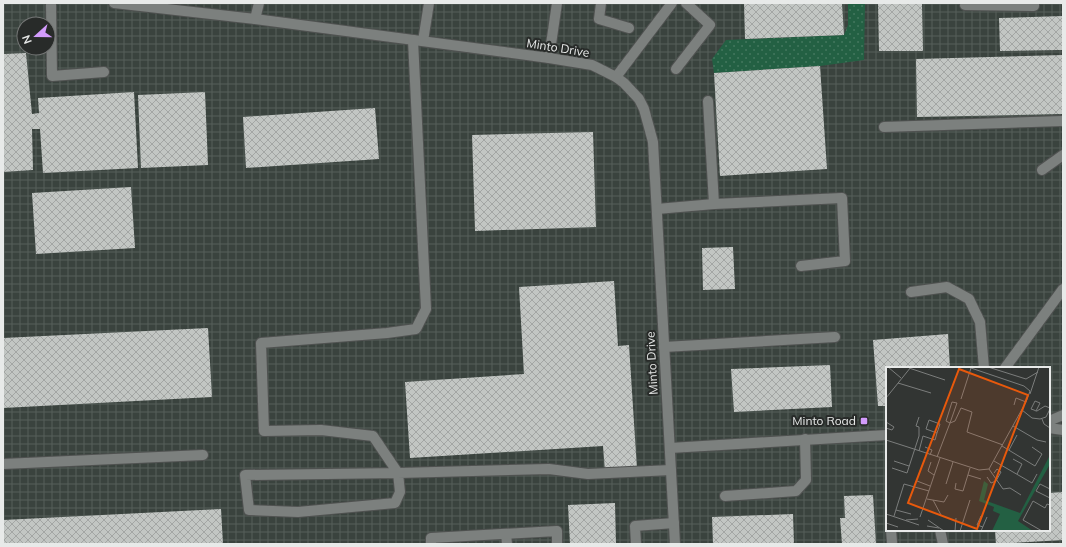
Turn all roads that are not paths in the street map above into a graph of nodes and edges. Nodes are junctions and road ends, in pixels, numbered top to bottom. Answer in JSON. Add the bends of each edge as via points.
{"nodes":[{"id":1,"x":51,"y":3,"type":"edge"},
{"id":2,"x":115,"y":3,"type":"edge"},
{"id":3,"x":259,"y":3,"type":"edge"},
{"id":4,"x":429,"y":3,"type":"edge"},
{"id":5,"x":557,"y":3,"type":"edge"},
{"id":6,"x":601,"y":3,"type":"edge"},
{"id":7,"x":672,"y":3,"type":"edge"},
{"id":8,"x":686,"y":3,"type":"edge"},
{"id":9,"x":1034,"y":3,"type":"edge"},
{"id":10,"x":965,"y":5,"type":"dead end"},
{"id":11,"x":255,"y":19,"type":"junction"},
{"id":12,"x":630,"y":28,"type":"dead end"},
{"id":13,"x":418,"y":41,"type":"junction"},
{"id":14,"x":549,"y":58,"type":"junction"},
{"id":15,"x":676,"y":69,"type":"dead end"},
{"id":16,"x":104,"y":72,"type":"dead end"},
{"id":17,"x":616,"y":77,"type":"junction"},
{"id":18,"x":708,"y":101,"type":"dead end"},
{"id":19,"x":1063,"y":121,"type":"edge"},
{"id":20,"x":884,"y":127,"type":"dead end"},
{"id":21,"x":1063,"y":155,"type":"edge"},
{"id":22,"x":1042,"y":170,"type":"dead end"},
{"id":23,"x":714,"y":204,"type":"junction"},
{"id":24,"x":657,"y":209,"type":"junction"},
{"id":25,"x":801,"y":266,"type":"dead end"},
{"id":26,"x":1063,"y":289,"type":"edge"},
{"id":27,"x":911,"y":292,"type":"dead end"},
{"id":28,"x":835,"y":337,"type":"dead end"},
{"id":29,"x":664,"y":347,"type":"junction"},
{"id":30,"x":984,"y":367,"type":"edge"},
{"id":31,"x":1006,"y":367,"type":"edge"},
{"id":32,"x":1063,"y":415,"type":"edge"},
{"id":33,"x":1050,"y":421,"type":"edge"},
{"id":34,"x":1050,"y":428,"type":"edge"},
{"id":35,"x":1063,"y":430,"type":"edge"},
{"id":36,"x":886,"y":435,"type":"edge"},
{"id":37,"x":805,"y":439,"type":"junction"},
{"id":38,"x":670,"y":448,"type":"junction"},
{"id":39,"x":203,"y":455,"type":"dead end"},
{"id":40,"x":3,"y":464,"type":"edge"},
{"id":41,"x":671,"y":470,"type":"junction"},
{"id":42,"x":398,"y":473,"type":"junction"},
{"id":43,"x":725,"y":496,"type":"dead end"},
{"id":44,"x":674,"y":523,"type":"junction"},
{"id":45,"x":891,"y":531,"type":"edge"},
{"id":46,"x":940,"y":531,"type":"edge"},
{"id":47,"x":506,"y":539,"type":"edge"},
{"id":48,"x":472,"y":540,"type":"edge"},
{"id":49,"x":892,"y":542,"type":"dead end"},
{"id":50,"x":432,"y":544,"type":"edge"},
{"id":51,"x":557,"y":544,"type":"edge"},
{"id":52,"x":636,"y":544,"type":"edge"},
{"id":53,"x":675,"y":544,"type":"edge"},
{"id":54,"x":943,"y":544,"type":"edge"}],
"edges":[{"from":1,"to":16,"type":"street","via":[[52,76]]},
{"from":2,"to":11,"type":"street","name":"Minto Drive"},
{"from":3,"to":11,"type":"street"},
{"from":4,"to":13,"type":"street"},
{"from":5,"to":14,"type":"street"},
{"from":6,"to":12,"type":"street","via":[[599,19]]},
{"from":7,"to":17,"type":"street"},
{"from":8,"to":15,"type":"street","via":[[710,25]]},
{"from":9,"to":10,"type":"street","via":[[1034,6]]},
{"from":11,"to":13,"type":"street","name":"Minto Drive"},
{"from":13,"to":14,"type":"street","name":"Minto Drive"},
{"from":13,"to":42,"type":"street","via":[[426,309],[416,329],[261,343],[264,431],[321,430],[373,436]]},
{"from":14,"to":17,"type":"street","name":"Minto Drive","via":[[592,66]]},
{"from":17,"to":24,"type":"street","name":"Minto Drive","via":[[632,90],[644,109],[653,142]]},
{"from":18,"to":23,"type":"street"},
{"from":19,"to":20,"type":"street"},
{"from":21,"to":22,"type":"street"},
{"from":23,"to":24,"type":"street"},
{"from":23,"to":25,"type":"street","via":[[842,198],[845,261]]},
{"from":24,"to":29,"type":"street","name":"Minto Drive"},
{"from":26,"to":31,"type":"street"},
{"from":27,"to":30,"type":"street","via":[[947,287],[969,299],[980,322]]},
{"from":28,"to":29,"type":"street"},
{"from":29,"to":38,"type":"street","name":"Minto Drive"},
{"from":32,"to":33,"type":"street"},
{"from":34,"to":35,"type":"street"},
{"from":36,"to":37,"type":"street"},
{"from":37,"to":38,"type":"street"},
{"from":37,"to":43,"type":"street","via":[[806,480],[796,491]]},
{"from":38,"to":41,"type":"street","name":"Minto Drive"},
{"from":39,"to":40,"type":"street"},
{"from":41,"to":42,"type":"street","via":[[588,474],[549,469]]},
{"from":41,"to":44,"type":"street","name":"Minto Drive"},
{"from":42,"to":42,"type":"street","via":[[400,492],[395,503],[298,512],[249,510],[245,475]]},
{"from":44,"to":52,"type":"street","via":[[635,526]]},
{"from":44,"to":53,"type":"street","name":"Minto Drive"},
{"from":45,"to":49,"type":"street"},
{"from":46,"to":54,"type":"street"},
{"from":47,"to":48,"type":"street"},
{"from":47,"to":51,"type":"street","via":[[557,531]]},
{"from":48,"to":50,"type":"street","via":[[431,538]]}]}
